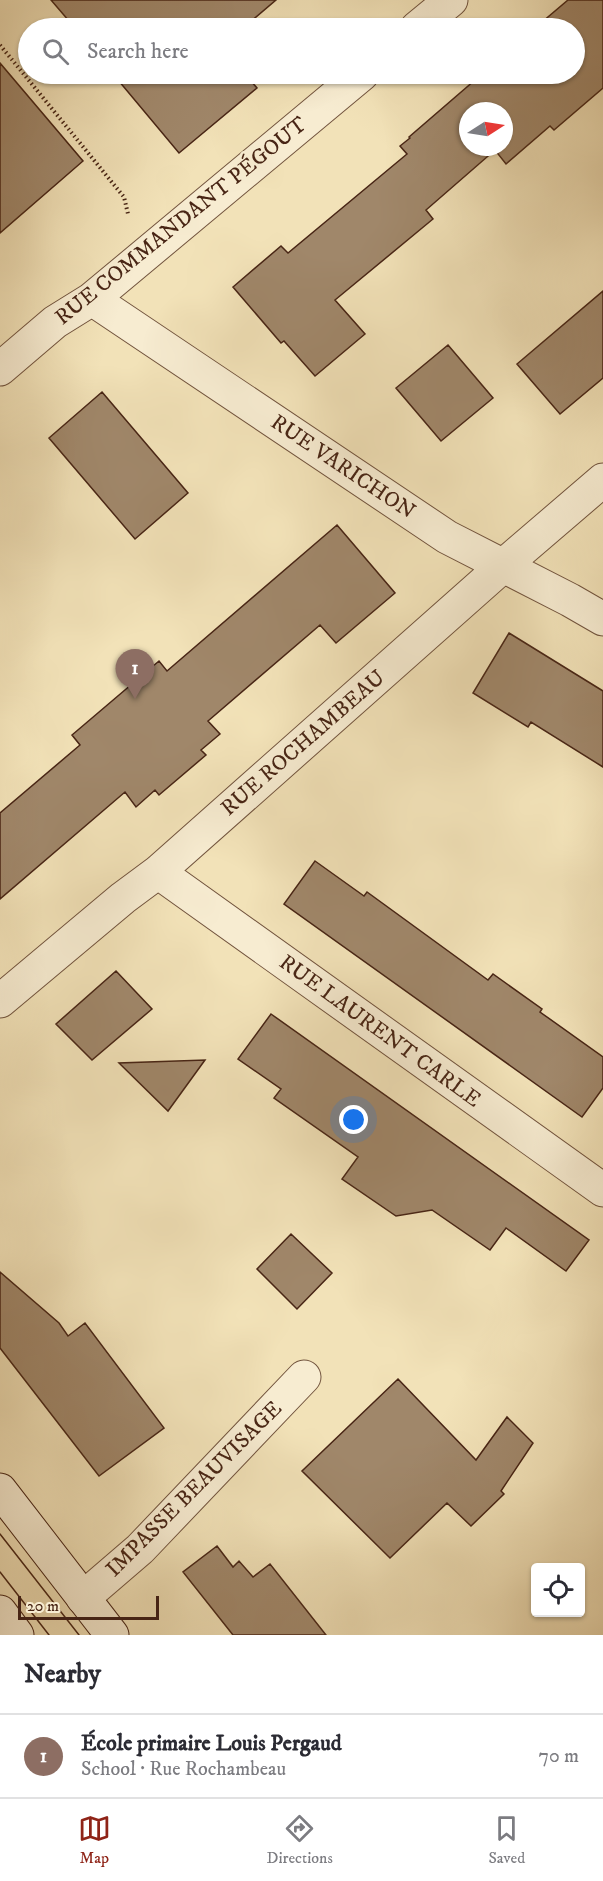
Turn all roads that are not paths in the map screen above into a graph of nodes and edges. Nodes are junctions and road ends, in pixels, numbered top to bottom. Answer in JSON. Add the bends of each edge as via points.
{"nodes":[{"id":1,"x":451,"y":0,"type":"edge"},
{"id":2,"x":429,"y":18,"type":"edge"},
{"id":3,"x":350,"y":84,"type":"edge"},
{"id":4,"x":92,"y":299,"type":"junction"},
{"id":5,"x":0,"y":369,"type":"edge"},
{"id":6,"x":603,"y":480,"type":"edge"},
{"id":7,"x":504,"y":565,"type":"junction"},
{"id":8,"x":603,"y":619,"type":"edge"},
{"id":9,"x":158,"y":872,"type":"junction"},
{"id":10,"x":0,"y":1001,"type":"edge"},
{"id":11,"x":603,"y":1190,"type":"edge"},
{"id":12,"x":304,"y":1377,"type":"dead end"},
{"id":13,"x":0,"y":1490,"type":"edge"},
{"id":14,"x":83,"y":1598,"type":"junction"},
{"id":15,"x":0,"y":1612,"type":"edge"},
{"id":16,"x":17,"y":1635,"type":"edge"},
{"id":17,"x":112,"y":1635,"type":"edge"}],
"edges":[{"from":1,"to":2,"type":"street"},
{"from":3,"to":4,"type":"street","name":"RUE COMMANDANT PÉGOUT"},
{"from":4,"to":5,"type":"street","name":"RUE COMMANDANT PÉGOUT","via":[[54,322]]},
{"from":4,"to":7,"type":"street","name":"RUE VARICHON","via":[[447,537]]},
{"from":6,"to":7,"type":"street","name":"RUE ROCHAMBEAU"},
{"from":7,"to":8,"type":"street","name":"RUE VARICHON"},
{"from":7,"to":9,"type":"street","name":"RUE ROCHAMBEAU"},
{"from":9,"to":10,"type":"street","name":"RUE ROCHAMBEAU"},
{"from":9,"to":11,"type":"street","name":"RUE LAURENT CARLE"},
{"from":12,"to":14,"type":"street","name":"IMPASSE BEAUVISAGE","via":[[140,1549]]},
{"from":13,"to":14,"type":"street"},
{"from":14,"to":17,"type":"street"},
{"from":15,"to":16,"type":"street"}]}
